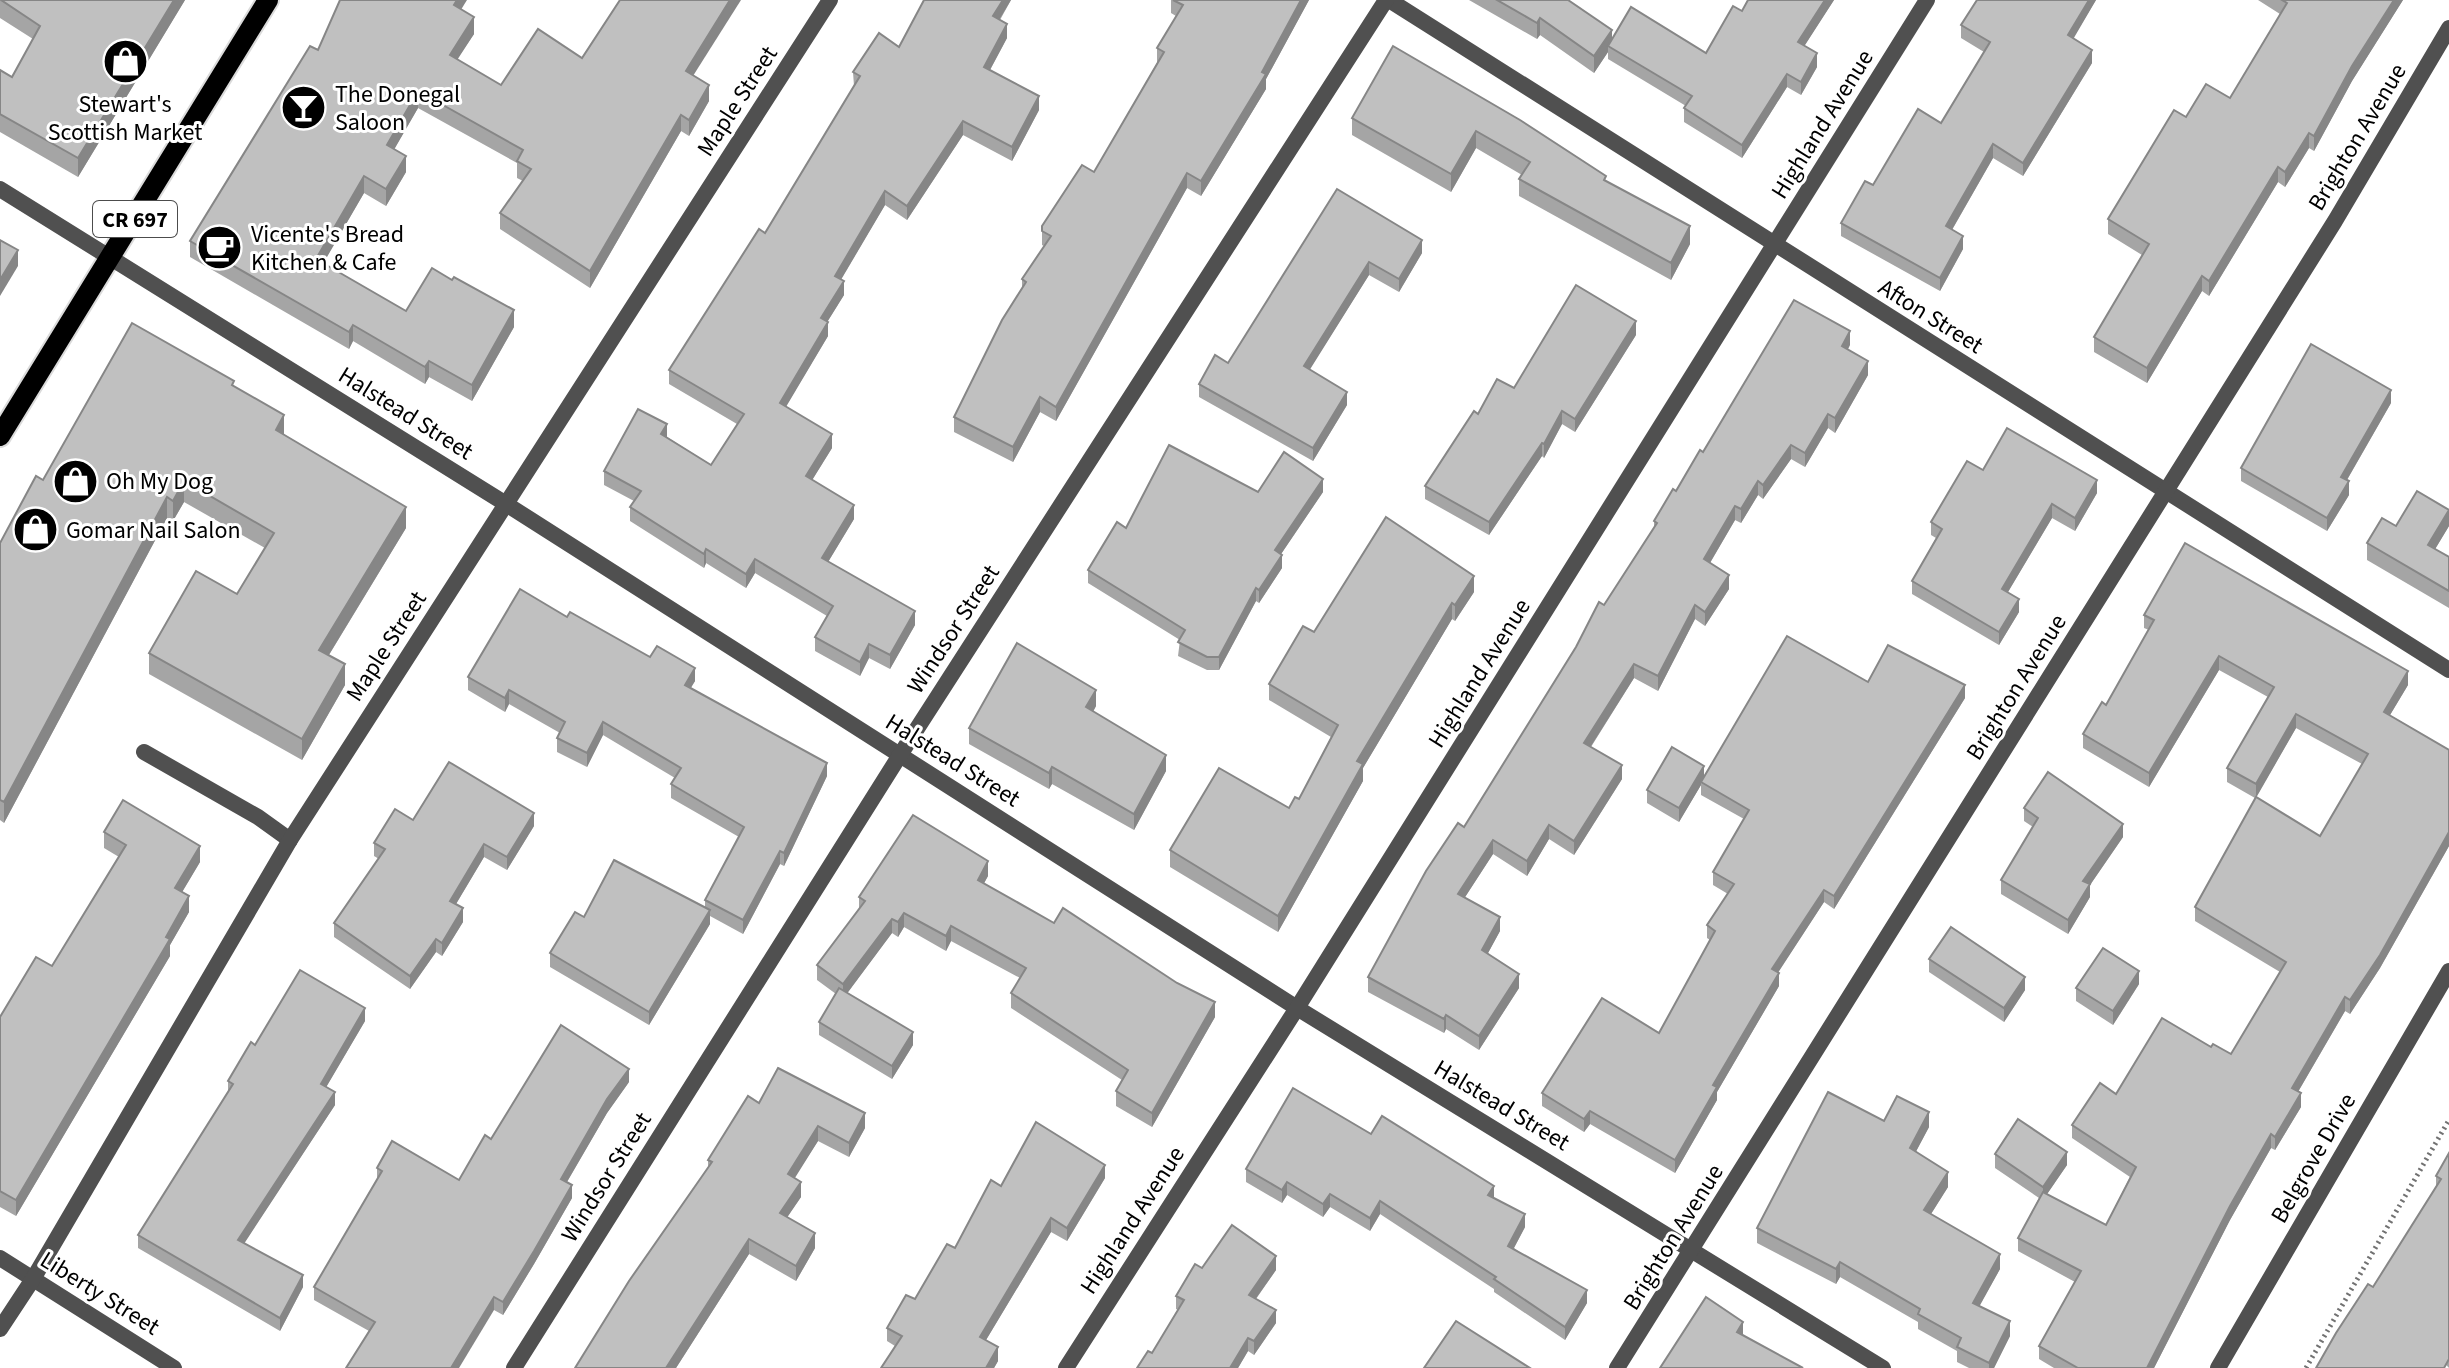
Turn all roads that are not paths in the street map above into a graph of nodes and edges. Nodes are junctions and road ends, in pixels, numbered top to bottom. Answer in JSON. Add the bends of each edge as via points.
{"nodes":[{"id":1,"x":268,"y":0,"type":"edge"},
{"id":2,"x":830,"y":0,"type":"edge"},
{"id":3,"x":1388,"y":0,"type":"edge"},
{"id":4,"x":1927,"y":0,"type":"edge"},
{"id":5,"x":2449,"y":28,"type":"edge"},
{"id":6,"x":0,"y":189,"type":"edge"},
{"id":7,"x":1776,"y":246,"type":"junction"},
{"id":8,"x":112,"y":257,"type":"junction"},
{"id":9,"x":0,"y":436,"type":"edge"},
{"id":10,"x":2165,"y":492,"type":"junction"},
{"id":11,"x":506,"y":504,"type":"junction"},
{"id":12,"x":2449,"y":670,"type":"edge"},
{"id":13,"x":144,"y":752,"type":"dead end"},
{"id":14,"x":900,"y":755,"type":"junction"},
{"id":15,"x":290,"y":840,"type":"junction"},
{"id":16,"x":2449,"y":971,"type":"edge"},
{"id":17,"x":1297,"y":1008,"type":"junction"},
{"id":18,"x":1694,"y":1250,"type":"junction"},
{"id":19,"x":0,"y":1258,"type":"edge"},
{"id":20,"x":33,"y":1279,"type":"junction"},
{"id":21,"x":0,"y":1329,"type":"edge"},
{"id":22,"x":174,"y":1368,"type":"edge"},
{"id":23,"x":514,"y":1368,"type":"edge"},
{"id":24,"x":1066,"y":1368,"type":"edge"},
{"id":25,"x":1617,"y":1368,"type":"edge"},
{"id":26,"x":1883,"y":1368,"type":"edge"},
{"id":27,"x":2218,"y":1368,"type":"edge"}],
"edges":[{"from":1,"to":8,"type":"main road","number":"CR 697"},
{"from":2,"to":11,"type":"street","name":"Maple Street"},
{"from":3,"to":7,"type":"street","name":"Afton Street"},
{"from":3,"to":14,"type":"street","name":"Windsor Street"},
{"from":4,"to":7,"type":"street","name":"Highland Avenue"},
{"from":5,"to":10,"type":"street","name":"Brighton Avenue"},
{"from":6,"to":8,"type":"street","name":"Halstead Street"},
{"from":7,"to":10,"type":"street","name":"Afton Street"},
{"from":7,"to":17,"type":"street","name":"Highland Avenue"},
{"from":8,"to":9,"type":"main road","number":"CR 697"},
{"from":8,"to":11,"type":"street","name":"Halstead Street"},
{"from":10,"to":12,"type":"street","name":"Afton Street"},
{"from":10,"to":18,"type":"street","name":"Brighton Avenue"},
{"from":11,"to":14,"type":"street","name":"Halstead Street"},
{"from":11,"to":15,"type":"street","name":"Maple Street"},
{"from":13,"to":15,"type":"street"},
{"from":14,"to":17,"type":"street","name":"Halstead Street"},
{"from":14,"to":23,"type":"street","name":"Windsor Street"},
{"from":15,"to":20,"type":"street","name":"Maple Street"},
{"from":16,"to":27,"type":"street","name":"Belgrove Drive"},
{"from":17,"to":18,"type":"street","name":"Halstead Street"},
{"from":17,"to":24,"type":"street","name":"Highland Avenue"},
{"from":18,"to":25,"type":"street","name":"Brighton Avenue"},
{"from":18,"to":26,"type":"street","name":"Halstead Street"},
{"from":19,"to":20,"type":"street","name":"Liberty Street"},
{"from":20,"to":21,"type":"street","name":"Maple Street"},
{"from":20,"to":22,"type":"street","name":"Liberty Street"}]}
